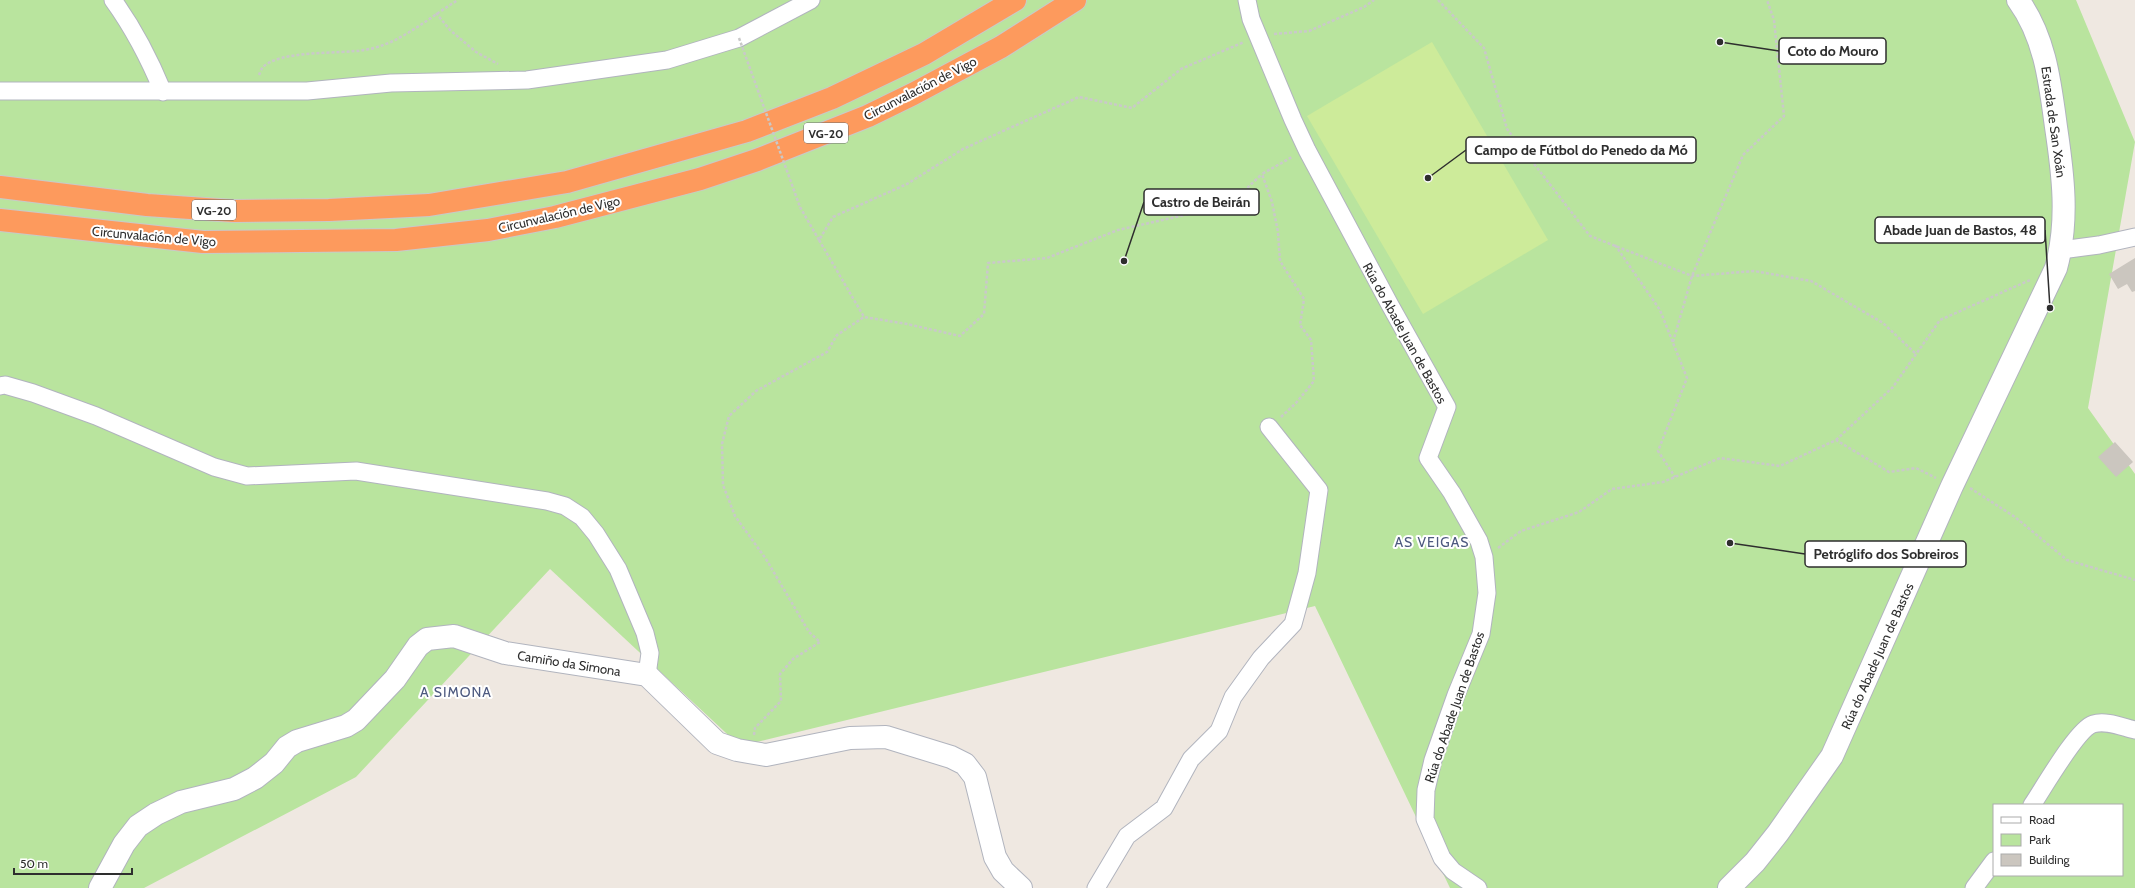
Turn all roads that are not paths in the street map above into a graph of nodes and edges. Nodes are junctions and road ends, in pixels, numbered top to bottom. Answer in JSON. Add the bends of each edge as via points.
{"nodes":[{"id":1,"x":113,"y":0,"type":"edge"},
{"id":2,"x":811,"y":0,"type":"edge"},
{"id":3,"x":1014,"y":0,"type":"edge"},
{"id":4,"x":1075,"y":0,"type":"edge"},
{"id":5,"x":1247,"y":0,"type":"edge"},
{"id":6,"x":2018,"y":0,"type":"edge"},
{"id":7,"x":0,"y":91,"type":"edge"},
{"id":8,"x":163,"y":92,"type":"junction"},
{"id":9,"x":0,"y":187,"type":"edge"},
{"id":10,"x":0,"y":220,"type":"edge"},
{"id":11,"x":2135,"y":237,"type":"edge"},
{"id":12,"x":2058,"y":259,"type":"junction"},
{"id":13,"x":0,"y":386,"type":"edge"},
{"id":14,"x":1269,"y":427,"type":"road end"},
{"id":15,"x":647,"y":675,"type":"junction"},
{"id":16,"x":2135,"y":730,"type":"edge"},
{"id":17,"x":2033,"y":804,"type":"edge"},
{"id":18,"x":1993,"y":862,"type":"edge"},
{"id":19,"x":100,"y":888,"type":"edge"},
{"id":20,"x":1021,"y":888,"type":"edge"},
{"id":21,"x":1096,"y":888,"type":"edge"},
{"id":22,"x":1478,"y":888,"type":"edge"},
{"id":23,"x":1729,"y":888,"type":"edge"},
{"id":24,"x":1974,"y":888,"type":"edge"}],
"edges":[{"from":1,"to":8,"type":"street","via":[[147,52]]},
{"from":2,"to":8,"type":"street","via":[[739,38],[667,60],[512,81],[391,83],[307,91]]},
{"from":3,"to":9,"type":"highway","number":"VG-20","via":[[924,54],[825,100],[747,131],[567,182],[429,205],[234,211],[147,206]]},
{"from":4,"to":10,"type":"highway","name":"Circunvalación de Vigo","number":"VG-20","via":[[969,64],[861,119],[700,179],[555,217],[488,230],[396,240],[203,242]]},
{"from":5,"to":22,"type":"street","name":"Rúa do Abade Juan de Bastos","via":[[1258,36],[1307,150],[1447,407],[1428,458],[1452,493],[1479,541],[1484,557],[1487,593],[1481,634],[1433,760],[1426,790],[1425,819],[1442,858],[1453,871]]},
{"from":6,"to":12,"type":"street","name":"Estrada de San Xoán","via":[[2036,31],[2047,63],[2053,99],[2063,176],[2063,218]]},
{"from":7,"to":8,"type":"street"},
{"from":11,"to":12,"type":"street","via":[[2099,245]]},
{"from":12,"to":23,"type":"street","name":"Rúa do Abade Juan de Bastos","via":[[1832,756],[1778,833],[1755,862]]},
{"from":13,"to":15,"type":"street","via":[[5,385],[33,393],[96,416],[214,467],[247,476],[356,471],[565,506],[582,517],[618,568],[645,633],[650,653]]},
{"from":14,"to":21,"type":"street","via":[[1319,490],[1307,572],[1293,624],[1261,658],[1233,697],[1219,731],[1191,760],[1164,808],[1127,836]]},
{"from":15,"to":19,"type":"street","name":"Camiño da Simona","via":[[505,652],[454,636],[428,639],[418,646],[395,679],[356,720],[346,726],[297,741],[287,747],[274,763],[255,778],[234,789],[181,802],[138,826],[124,844]]},
{"from":15,"to":20,"type":"street","via":[[716,743],[737,750],[766,755],[850,738],[886,737],[951,757],[965,764],[975,776],[995,857],[1003,871]]},
{"from":16,"to":17,"type":"street","via":[[2100,722],[2091,724],[2074,742]]},
{"from":18,"to":24,"type":"street"}]}
